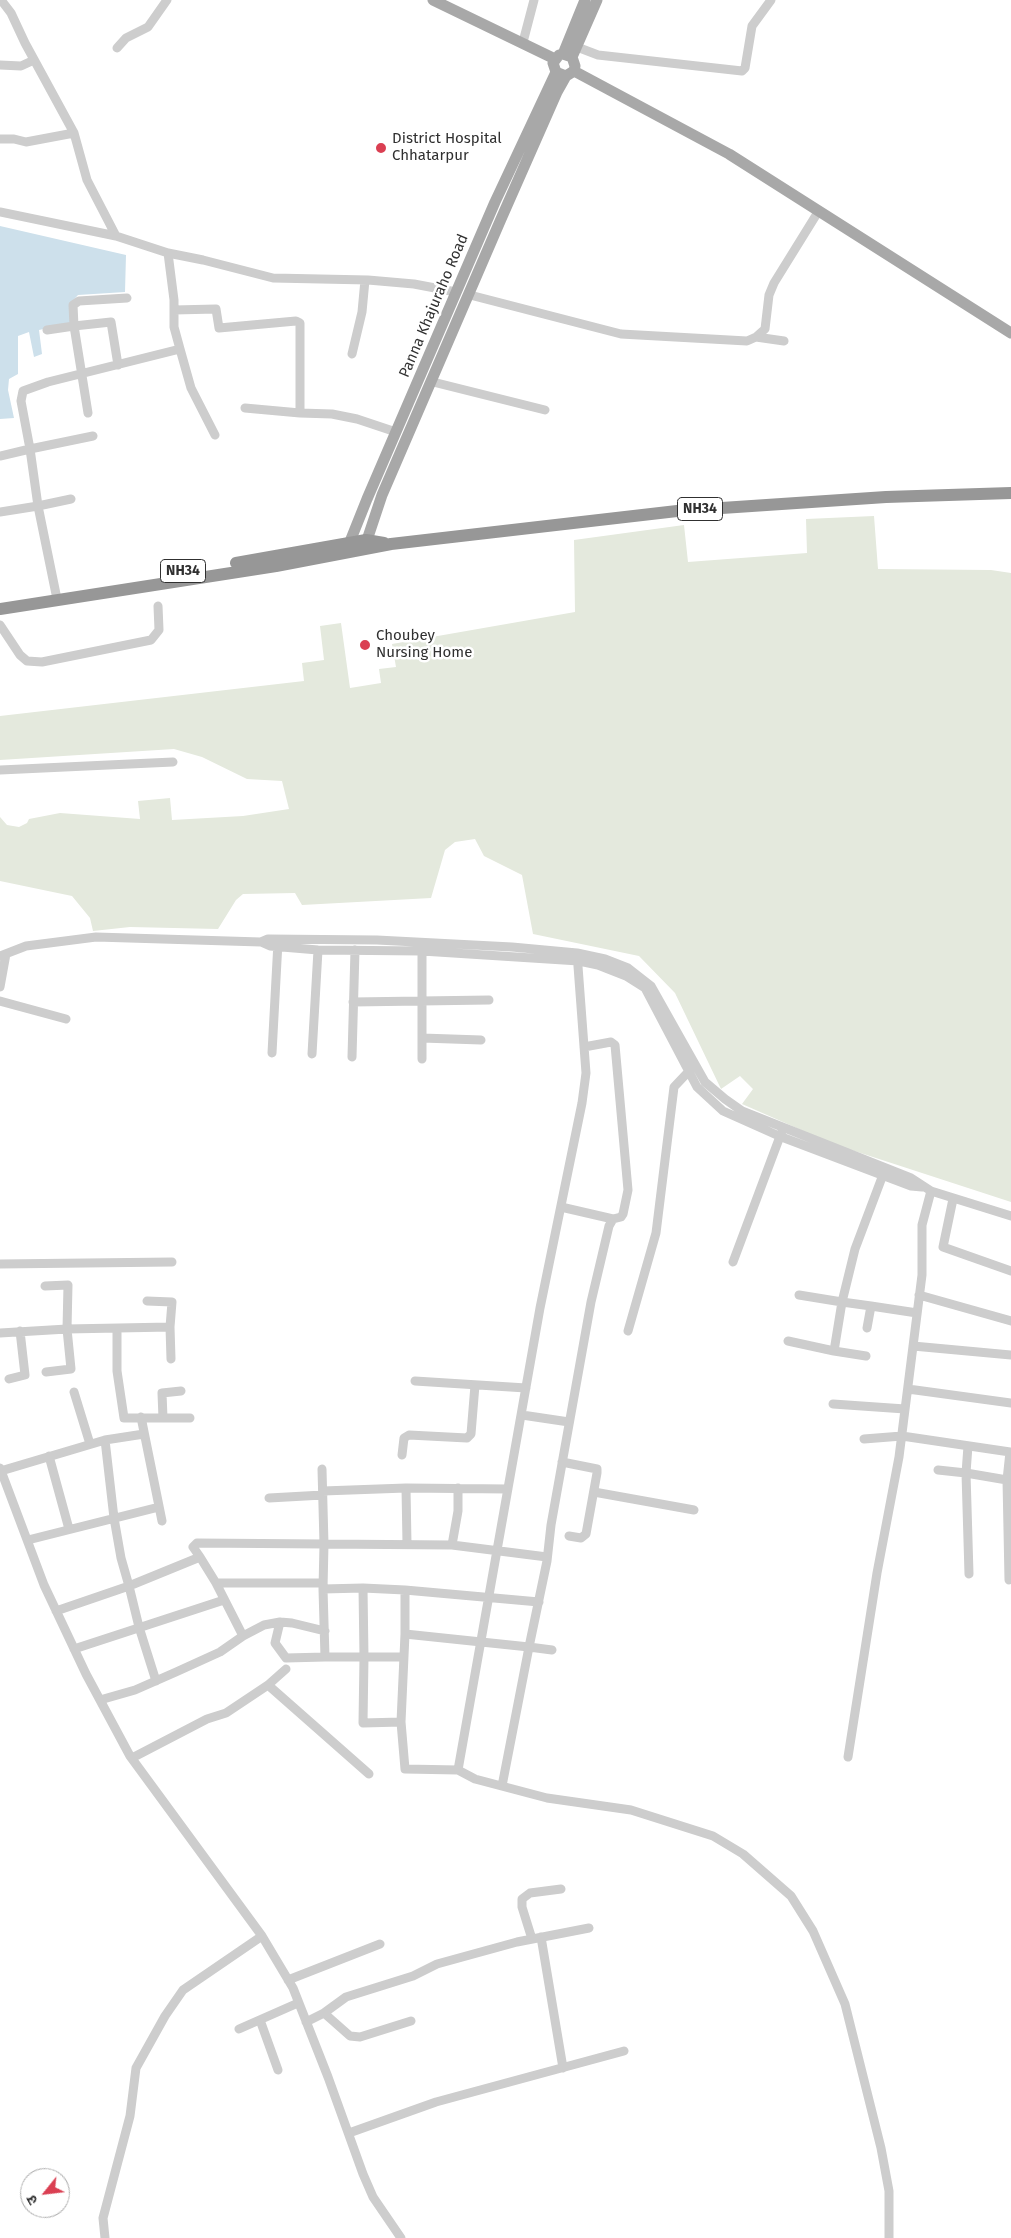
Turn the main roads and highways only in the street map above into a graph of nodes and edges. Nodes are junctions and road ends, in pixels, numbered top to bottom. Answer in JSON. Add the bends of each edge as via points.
{"nodes":[{"id":1,"x":433,"y":0,"type":"edge"},
{"id":2,"x":585,"y":0,"type":"edge"},
{"id":3,"x":597,"y":0,"type":"edge"},
{"id":4,"x":567,"y":54,"type":"junction"},
{"id":5,"x":565,"y":73,"type":"junction"},
{"id":6,"x":1011,"y":333,"type":"edge"},
{"id":7,"x":1011,"y":493,"type":"edge"},
{"id":8,"x":365,"y":546,"type":"junction"},
{"id":9,"x":348,"y":548,"type":"junction"},
{"id":10,"x":1,"y":608,"type":"edge"}],
"edges":[{"from":1,"to":4,"type":"main road","via":[[522,42]]},
{"from":2,"to":4,"type":"main road","name":"Panna Khajuraho Road"},
{"from":3,"to":4,"type":"main road","name":"Panna Khajuraho Road"},
{"from":4,"to":5,"type":"main road","via":[[575,66]]},
{"from":4,"to":5,"type":"main road","name":"Panna Khajuraho Road","via":[[553,64]]},
{"from":5,"to":6,"type":"main road","via":[[729,154]]},
{"from":5,"to":8,"type":"main road","name":"Panna Khajuraho Road","via":[[382,495]]},
{"from":5,"to":9,"type":"main road","name":"Panna Khajuraho Road","via":[[456,292]]},
{"from":7,"to":8,"type":"highway","number":"NH34","via":[[886,496],[677,510]]},
{"from":8,"to":9,"type":"highway","number":"NH34"},
{"from":9,"to":10,"type":"highway","number":"NH34","via":[[57,595]]}]}
